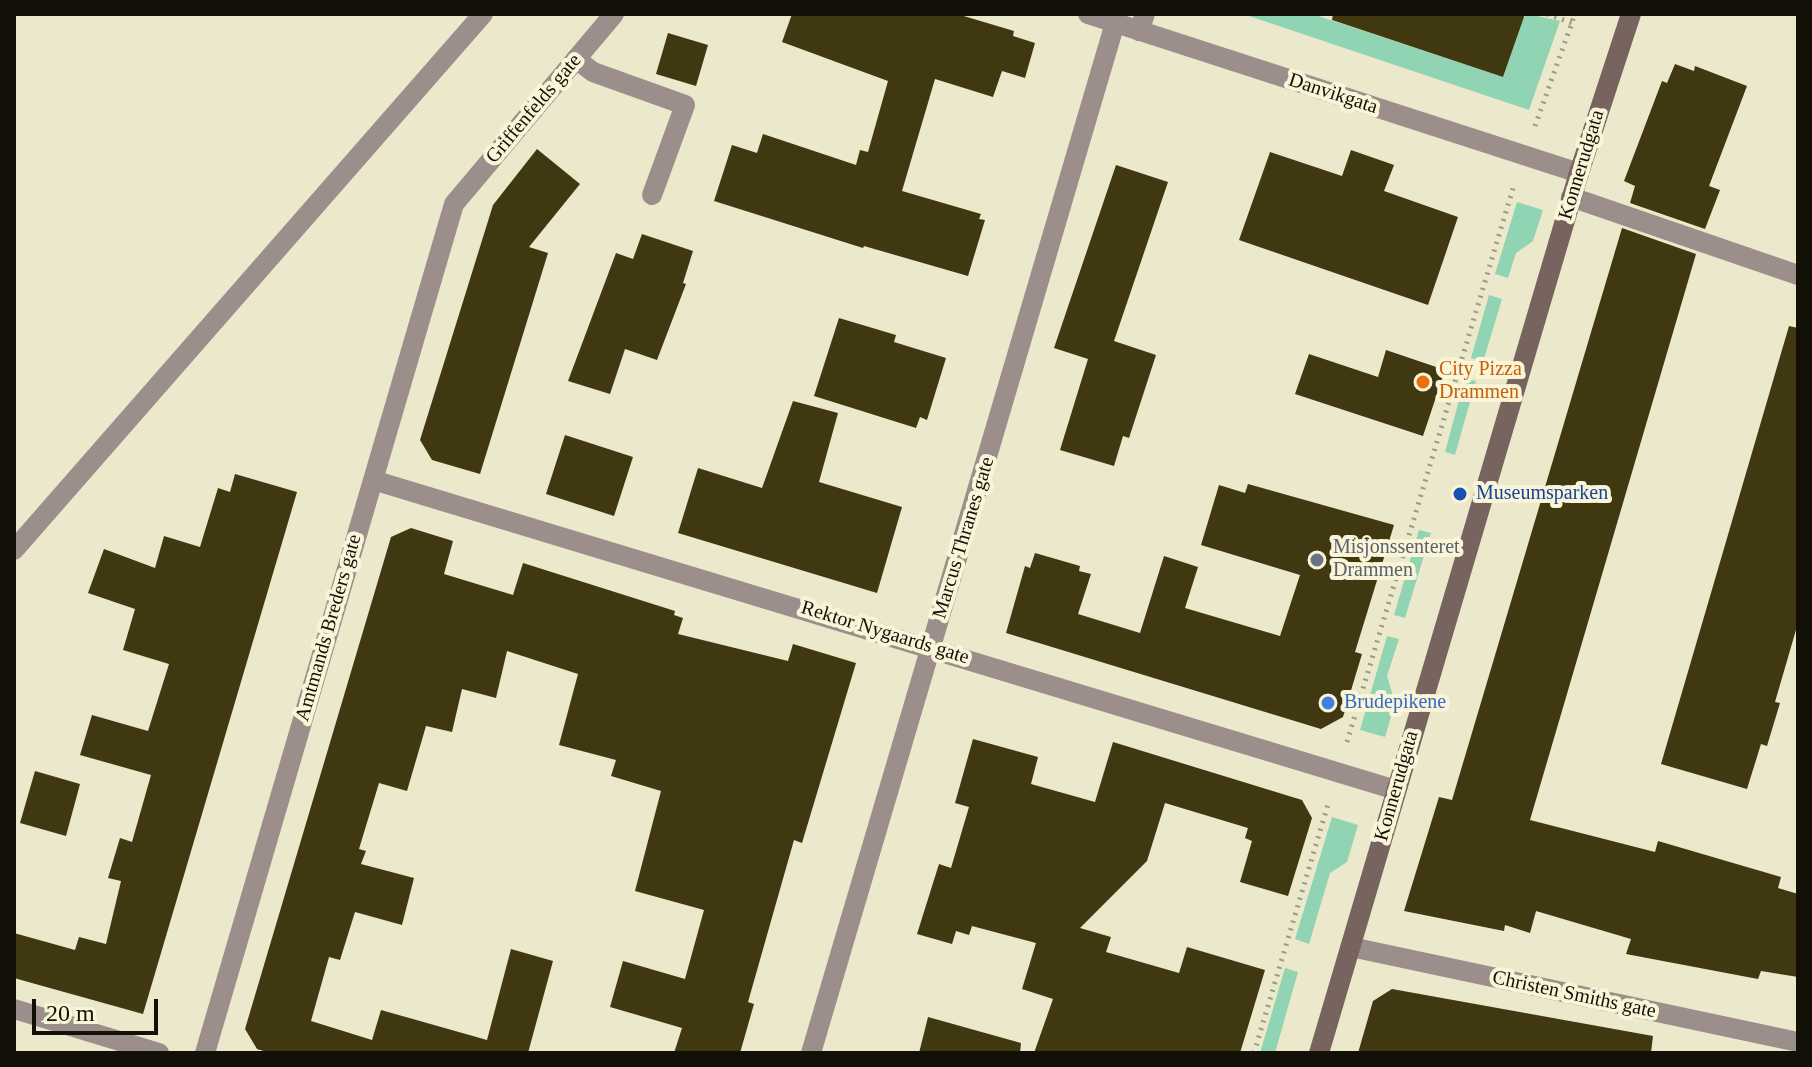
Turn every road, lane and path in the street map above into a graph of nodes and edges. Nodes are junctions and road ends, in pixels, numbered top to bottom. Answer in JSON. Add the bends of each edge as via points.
{"nodes":[{"id":1,"x":483,"y":14,"type":"edge"},
{"id":2,"x":614,"y":14,"type":"edge"},
{"id":3,"x":1090,"y":14,"type":"edge"},
{"id":4,"x":1547,"y":14,"type":"edge"},
{"id":5,"x":1575,"y":14,"type":"edge"},
{"id":6,"x":1631,"y":14,"type":"edge"},
{"id":7,"x":1142,"y":22,"type":"edge"},
{"id":8,"x":1115,"y":23,"type":"junction"},
{"id":9,"x":1572,"y":23,"type":"junction"},
{"id":10,"x":576,"y":59,"type":"junction"},
{"id":11,"x":1524,"y":156,"type":"junction"},
{"id":12,"x":1579,"y":173,"type":"junction"},
{"id":13,"x":652,"y":195,"type":"dead end"},
{"id":14,"x":1571,"y":197,"type":"junction"},
{"id":15,"x":454,"y":204,"type":"joint"},
{"id":16,"x":1798,"y":275,"type":"edge"},
{"id":17,"x":373,"y":480,"type":"junction"},
{"id":18,"x":14,"y":550,"type":"edge"},
{"id":19,"x":932,"y":647,"type":"junction"},
{"id":20,"x":1338,"y":773,"type":"junction"},
{"id":21,"x":1396,"y":790,"type":"junction"},
{"id":22,"x":1351,"y":947,"type":"junction"},
{"id":23,"x":14,"y":1009,"type":"edge"},
{"id":24,"x":1798,"y":1042,"type":"edge"},
{"id":25,"x":159,"y":1053,"type":"edge"},
{"id":26,"x":205,"y":1053,"type":"edge"},
{"id":27,"x":811,"y":1053,"type":"edge"},
{"id":28,"x":1254,"y":1053,"type":"edge"},
{"id":29,"x":1319,"y":1053,"type":"edge"}],
"edges":[{"from":1,"to":18,"type":"street"},
{"from":2,"to":10,"type":"street","name":"Griffenfelds gate"},
{"from":3,"to":8,"type":"street","name":"Danvikgata"},
{"from":4,"to":9,"type":"path"},
{"from":5,"to":9,"type":"path"},
{"from":6,"to":12,"type":"main road","name":"Konnerudgata"},
{"from":7,"to":8,"type":"street","name":"Danvikgata"},
{"from":7,"to":11,"type":"street","name":"Danvikgata"},
{"from":8,"to":19,"type":"street","name":"Marcus Thranes gate"},
{"from":9,"to":11,"type":"path"},
{"from":10,"to":13,"type":"street","via":[[593,72],[685,105]]},
{"from":10,"to":15,"type":"street","name":"Griffenfelds gate"},
{"from":11,"to":12,"type":"street","name":"Danvikgata"},
{"from":11,"to":20,"type":"path"},
{"from":12,"to":14,"type":"main road","name":"Konnerudgata"},
{"from":14,"to":16,"type":"street"},
{"from":14,"to":21,"type":"main road","name":"Konnerudgata"},
{"from":15,"to":17,"type":"street","name":"Amtmands Breders gate"},
{"from":17,"to":19,"type":"street","name":"Rektor Nygaards gate"},
{"from":17,"to":26,"type":"street","name":"Amtmands Breders gate"},
{"from":19,"to":20,"type":"street","name":"Rektor Nygaards gate"},
{"from":19,"to":27,"type":"street","name":"Marcus Thranes gate"},
{"from":20,"to":21,"type":"street","name":"Rektor Nygaards gate"},
{"from":20,"to":28,"type":"path"},
{"from":21,"to":22,"type":"main road","name":"Konnerudgata"},
{"from":22,"to":24,"type":"street","name":"Christen Smiths gate"},
{"from":22,"to":29,"type":"main road","name":"Konnerudgata"},
{"from":23,"to":25,"type":"street"}]}
